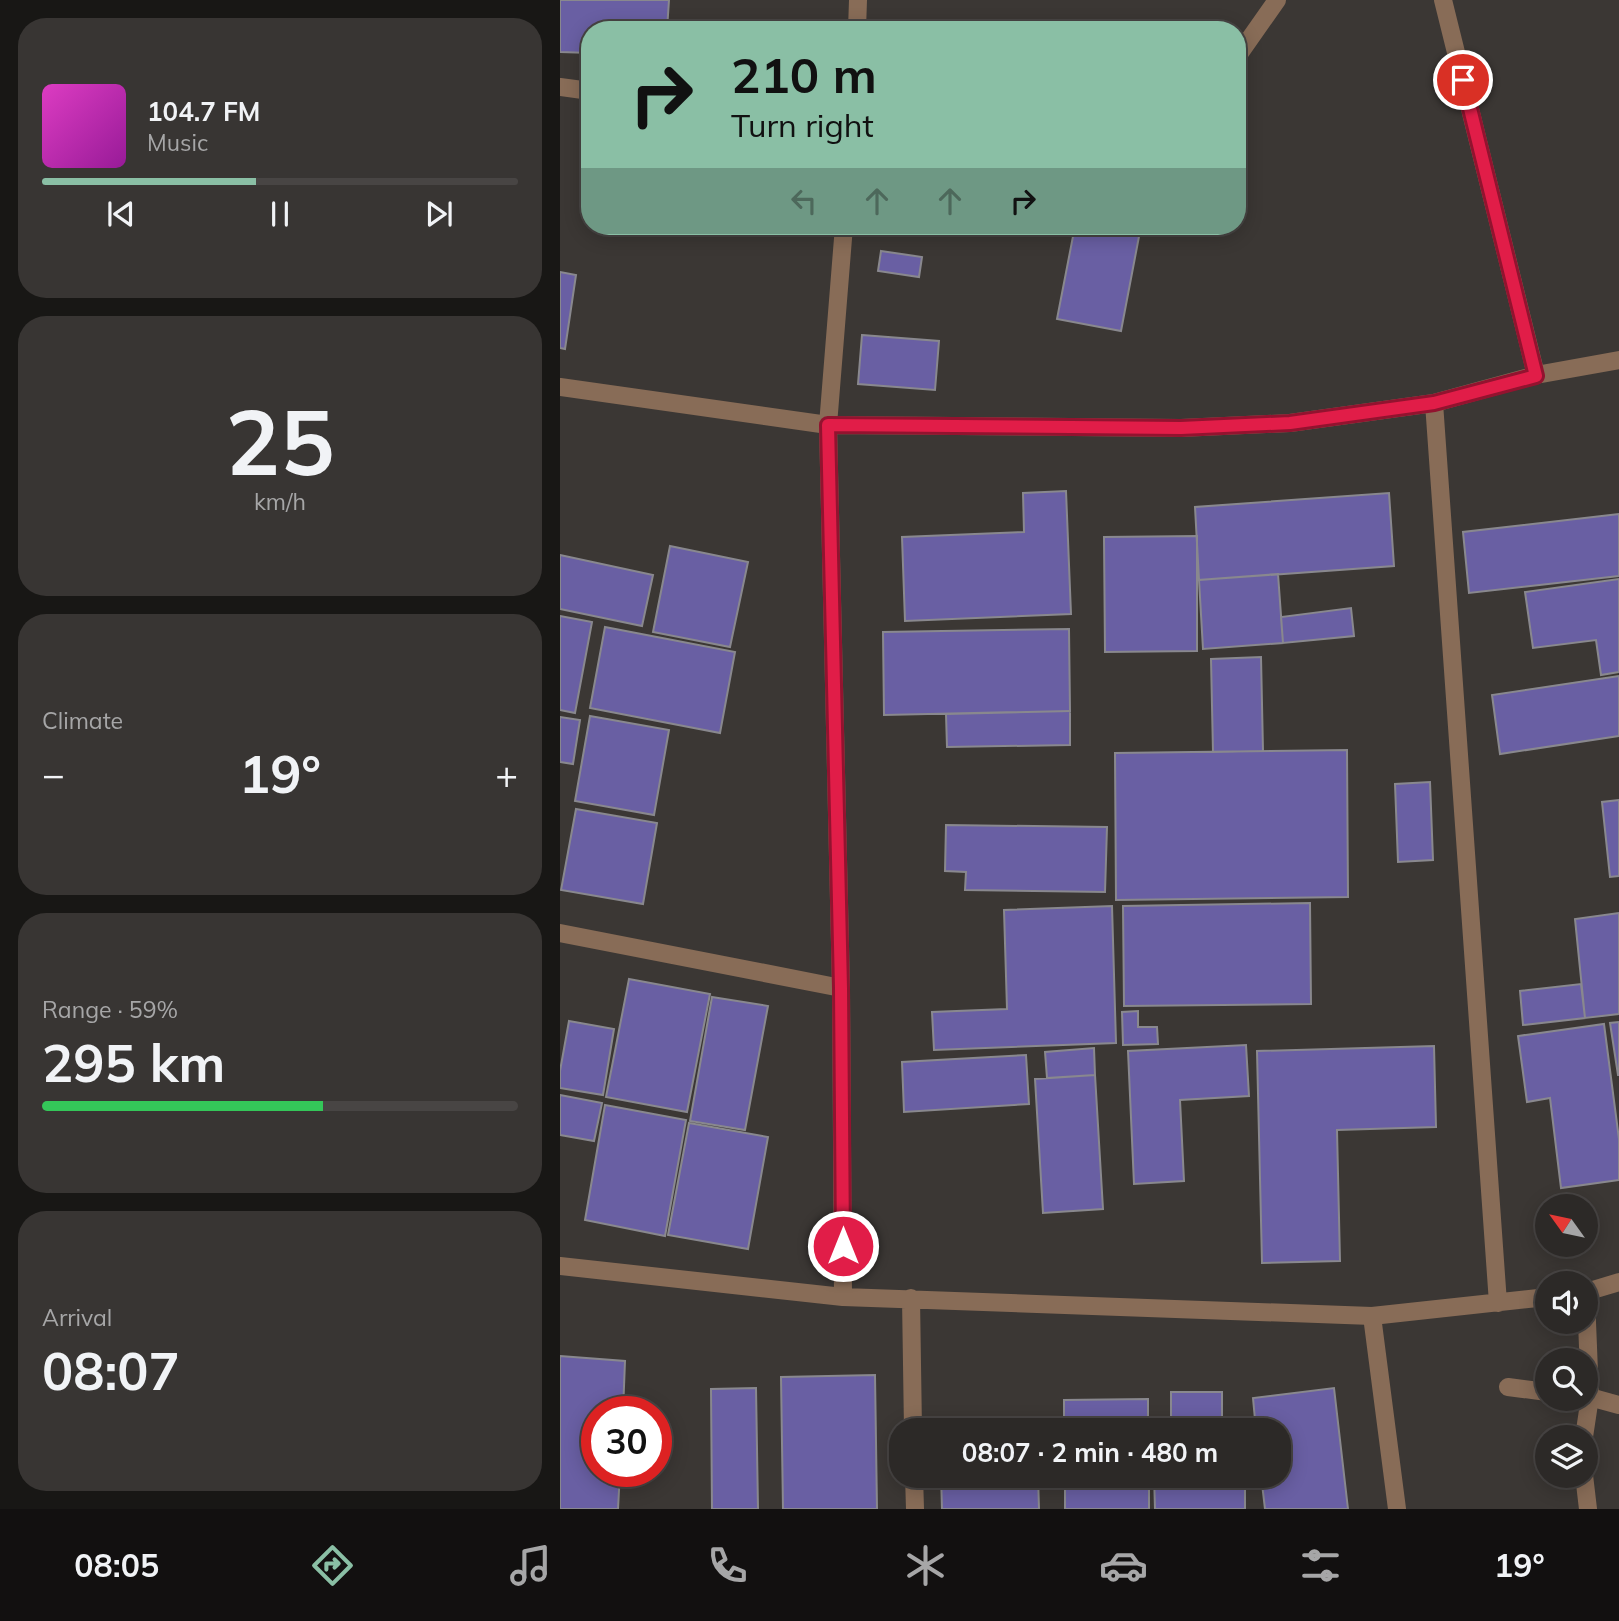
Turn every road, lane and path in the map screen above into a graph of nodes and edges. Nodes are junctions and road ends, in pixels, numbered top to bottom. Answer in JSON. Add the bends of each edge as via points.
{"nodes":[{"id":1,"x":858,"y":0,"type":"edge"},
{"id":2,"x":1277,"y":0,"type":"edge"},
{"id":3,"x":1443,"y":0,"type":"edge"},
{"id":4,"x":857,"y":21,"type":"edge"},
{"id":5,"x":1246,"y":44,"type":"edge"},
{"id":6,"x":560,"y":88,"type":"edge"},
{"id":7,"x":581,"y":90,"type":"edge"},
{"id":8,"x":843,"y":235,"type":"edge"},
{"id":9,"x":1619,"y":360,"type":"edge"},
{"id":10,"x":1536,"y":376,"type":"junction"},
{"id":11,"x":560,"y":387,"type":"edge"},
{"id":12,"x":1434,"y":403,"type":"junction"},
{"id":13,"x":828,"y":425,"type":"junction"},
{"id":14,"x":560,"y":933,"type":"edge"},
{"id":15,"x":841,"y":988,"type":"junction"},
{"id":16,"x":560,"y":1266,"type":"edge"},
{"id":17,"x":1619,"y":1282,"type":"edge"},
{"id":18,"x":1598,"y":1290,"type":"edge"},
{"id":19,"x":843,"y":1297,"type":"junction"},
{"id":20,"x":911,"y":1298,"type":"junction"},
{"id":21,"x":1535,"y":1298,"type":"edge"},
{"id":22,"x":1498,"y":1303,"type":"junction"},
{"id":23,"x":1372,"y":1315,"type":"junction"},
{"id":24,"x":1508,"y":1387,"type":"dead end"},
{"id":25,"x":1535,"y":1390,"type":"edge"},
{"id":26,"x":1598,"y":1400,"type":"edge"},
{"id":27,"x":1619,"y":1405,"type":"edge"},
{"id":28,"x":913,"y":1418,"type":"edge"},
{"id":29,"x":914,"y":1488,"type":"edge"},
{"id":30,"x":1586,"y":1488,"type":"edge"},
{"id":31,"x":915,"y":1509,"type":"edge"},
{"id":32,"x":1397,"y":1509,"type":"edge"},
{"id":33,"x":1588,"y":1509,"type":"edge"}],
"edges":[{"from":1,"to":4,"type":"street"},
{"from":2,"to":5,"type":"street"},
{"from":3,"to":10,"type":"street"},
{"from":6,"to":7,"type":"street"},
{"from":8,"to":13,"type":"street"},
{"from":9,"to":10,"type":"street"},
{"from":10,"to":12,"type":"street"},
{"from":11,"to":13,"type":"street"},
{"from":12,"to":13,"type":"street","via":[[1290,423],[1181,428]]},
{"from":12,"to":22,"type":"street"},
{"from":13,"to":15,"type":"street"},
{"from":14,"to":15,"type":"street"},
{"from":15,"to":19,"type":"street"},
{"from":16,"to":19,"type":"street"},
{"from":17,"to":18,"type":"street"},
{"from":19,"to":20,"type":"street"},
{"from":20,"to":23,"type":"street"},
{"from":20,"to":28,"type":"street"},
{"from":21,"to":22,"type":"street"},
{"from":22,"to":23,"type":"street"},
{"from":23,"to":32,"type":"street"},
{"from":24,"to":25,"type":"street"},
{"from":26,"to":27,"type":"street"},
{"from":29,"to":31,"type":"street"},
{"from":30,"to":33,"type":"street"}]}
